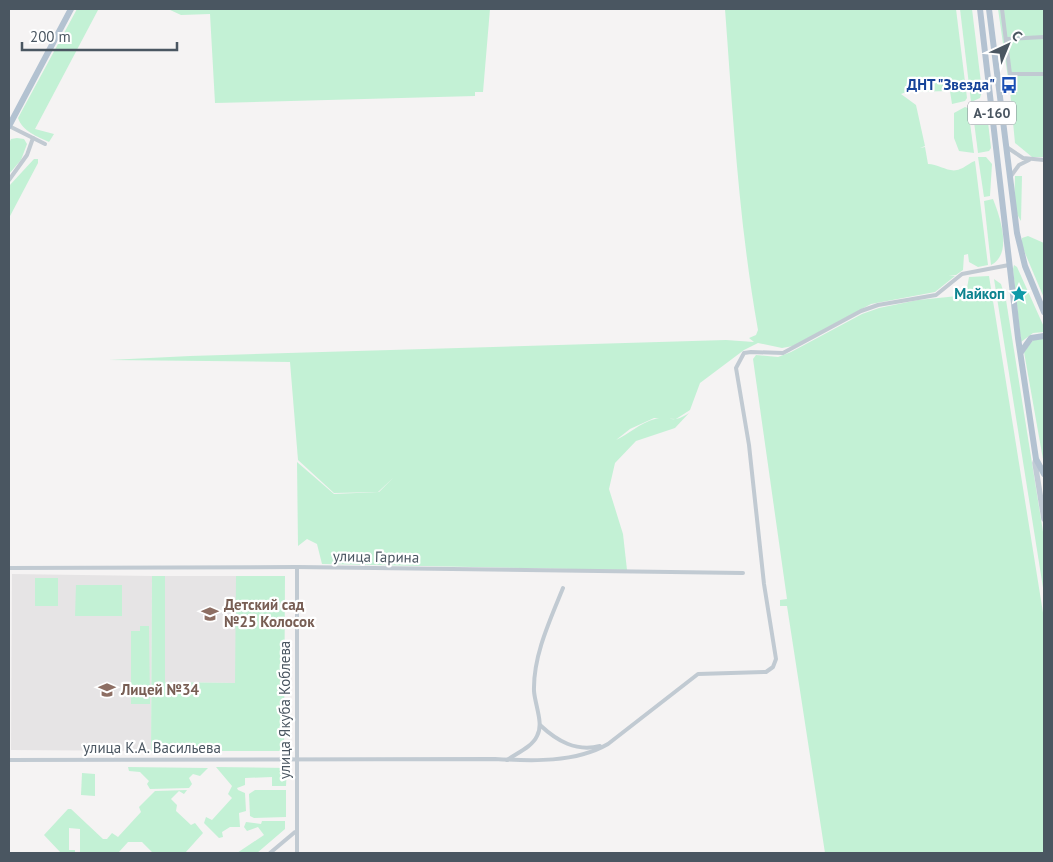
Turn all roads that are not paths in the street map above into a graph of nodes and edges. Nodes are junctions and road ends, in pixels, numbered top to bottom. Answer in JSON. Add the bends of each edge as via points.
{"nodes":[{"id":1,"x":71,"y":9,"type":"edge"},
{"id":2,"x":980,"y":9,"type":"edge"},
{"id":3,"x":989,"y":9,"type":"edge"},
{"id":4,"x":1002,"y":9,"type":"edge"},
{"id":5,"x":1044,"y":38,"type":"edge"},
{"id":6,"x":1007,"y":39,"type":"junction"},
{"id":7,"x":1008,"y":47,"type":"junction"},
{"id":8,"x":994,"y":49,"type":"junction"},
{"id":9,"x":1044,"y":74,"type":"edge"},
{"id":10,"x":9,"y":126,"type":"edge"},
{"id":11,"x":33,"y":138,"type":"junction"},
{"id":12,"x":45,"y":144,"type":"dead end"},
{"id":13,"x":1006,"y":146,"type":"junction"},
{"id":14,"x":1029,"y":160,"type":"junction"},
{"id":15,"x":1044,"y":160,"type":"edge"},
{"id":16,"x":9,"y":180,"type":"edge"},
{"id":17,"x":1012,"y":195,"type":"junction"},
{"id":18,"x":1009,"y":265,"type":"junction"},
{"id":19,"x":1044,"y":312,"type":"edge"},
{"id":20,"x":1044,"y":336,"type":"edge"},
{"id":21,"x":1020,"y":353,"type":"junction"},
{"id":22,"x":1036,"y":459,"type":"junction"},
{"id":23,"x":1044,"y":474,"type":"edge"},
{"id":24,"x":1044,"y":519,"type":"edge"},
{"id":25,"x":297,"y":567,"type":"junction"},
{"id":26,"x":9,"y":568,"type":"edge"},
{"id":27,"x":743,"y":573,"type":"dead end"},
{"id":28,"x":562,"y":588,"type":"dead end"},
{"id":29,"x":540,"y":725,"type":"junction"},
{"id":30,"x":608,"y":743,"type":"junction"},
{"id":31,"x":296,"y":759,"type":"junction"},
{"id":32,"x":9,"y":760,"type":"edge"},
{"id":33,"x":507,"y":760,"type":"junction"},
{"id":34,"x":295,"y":832,"type":"junction"},
{"id":35,"x":270,"y":853,"type":"edge"},
{"id":36,"x":297,"y":853,"type":"edge"}],
"edges":[{"from":1,"to":10,"type":"main road"},
{"from":2,"to":18,"type":"main road","number":"А-160"},
{"from":3,"to":8,"type":"main road","number":"А-160"},
{"from":4,"to":6,"type":"street"},
{"from":5,"to":6,"type":"street"},
{"from":6,"to":7,"type":"street"},
{"from":7,"to":8,"type":"street"},
{"from":7,"to":9,"type":"street","via":[[1010,74]]},
{"from":8,"to":13,"type":"main road","number":"А-160"},
{"from":10,"to":11,"type":"street"},
{"from":11,"to":12,"type":"street"},
{"from":11,"to":16,"type":"street","via":[[27,155]]},
{"from":13,"to":14,"type":"street","via":[[1014,154]]},
{"from":13,"to":17,"type":"main road","number":"А-160"},
{"from":14,"to":15,"type":"street"},
{"from":14,"to":17,"type":"street","via":[[1012,173]]},
{"from":17,"to":19,"type":"main road","via":[[1025,266]]},
{"from":18,"to":21,"type":"main road"},
{"from":18,"to":30,"type":"street","via":[[962,274],[936,295],[860,311],[783,353],[744,354],[736,368],[749,445],[775,664],[766,672],[698,674]]},
{"from":20,"to":21,"type":"main road","via":[[1031,338]]},
{"from":21,"to":22,"type":"main road"},
{"from":22,"to":23,"type":"main road"},
{"from":22,"to":24,"type":"main road"},
{"from":25,"to":26,"type":"street","name":"улица Гарина"},
{"from":25,"to":27,"type":"street","name":"улица Гарина"},
{"from":25,"to":31,"type":"street","name":"улица Якуба Коблева"},
{"from":28,"to":29,"type":"street","via":[[535,667],[534,692]]},
{"from":29,"to":30,"type":"street","via":[[577,748]]},
{"from":29,"to":33,"type":"street","via":[[534,741]]},
{"from":30,"to":33,"type":"street","name":"улица К.А. Васильева","via":[[594,752],[567,757]]},
{"from":31,"to":32,"type":"street","name":"улица К.А. Васильева"},
{"from":31,"to":33,"type":"street","name":"улица К.А. Васильева"},
{"from":31,"to":34,"type":"street","name":"улица Якуба Коблева"},
{"from":34,"to":35,"type":"street"},
{"from":34,"to":36,"type":"street","name":"улица Якуба Коблева"}]}
